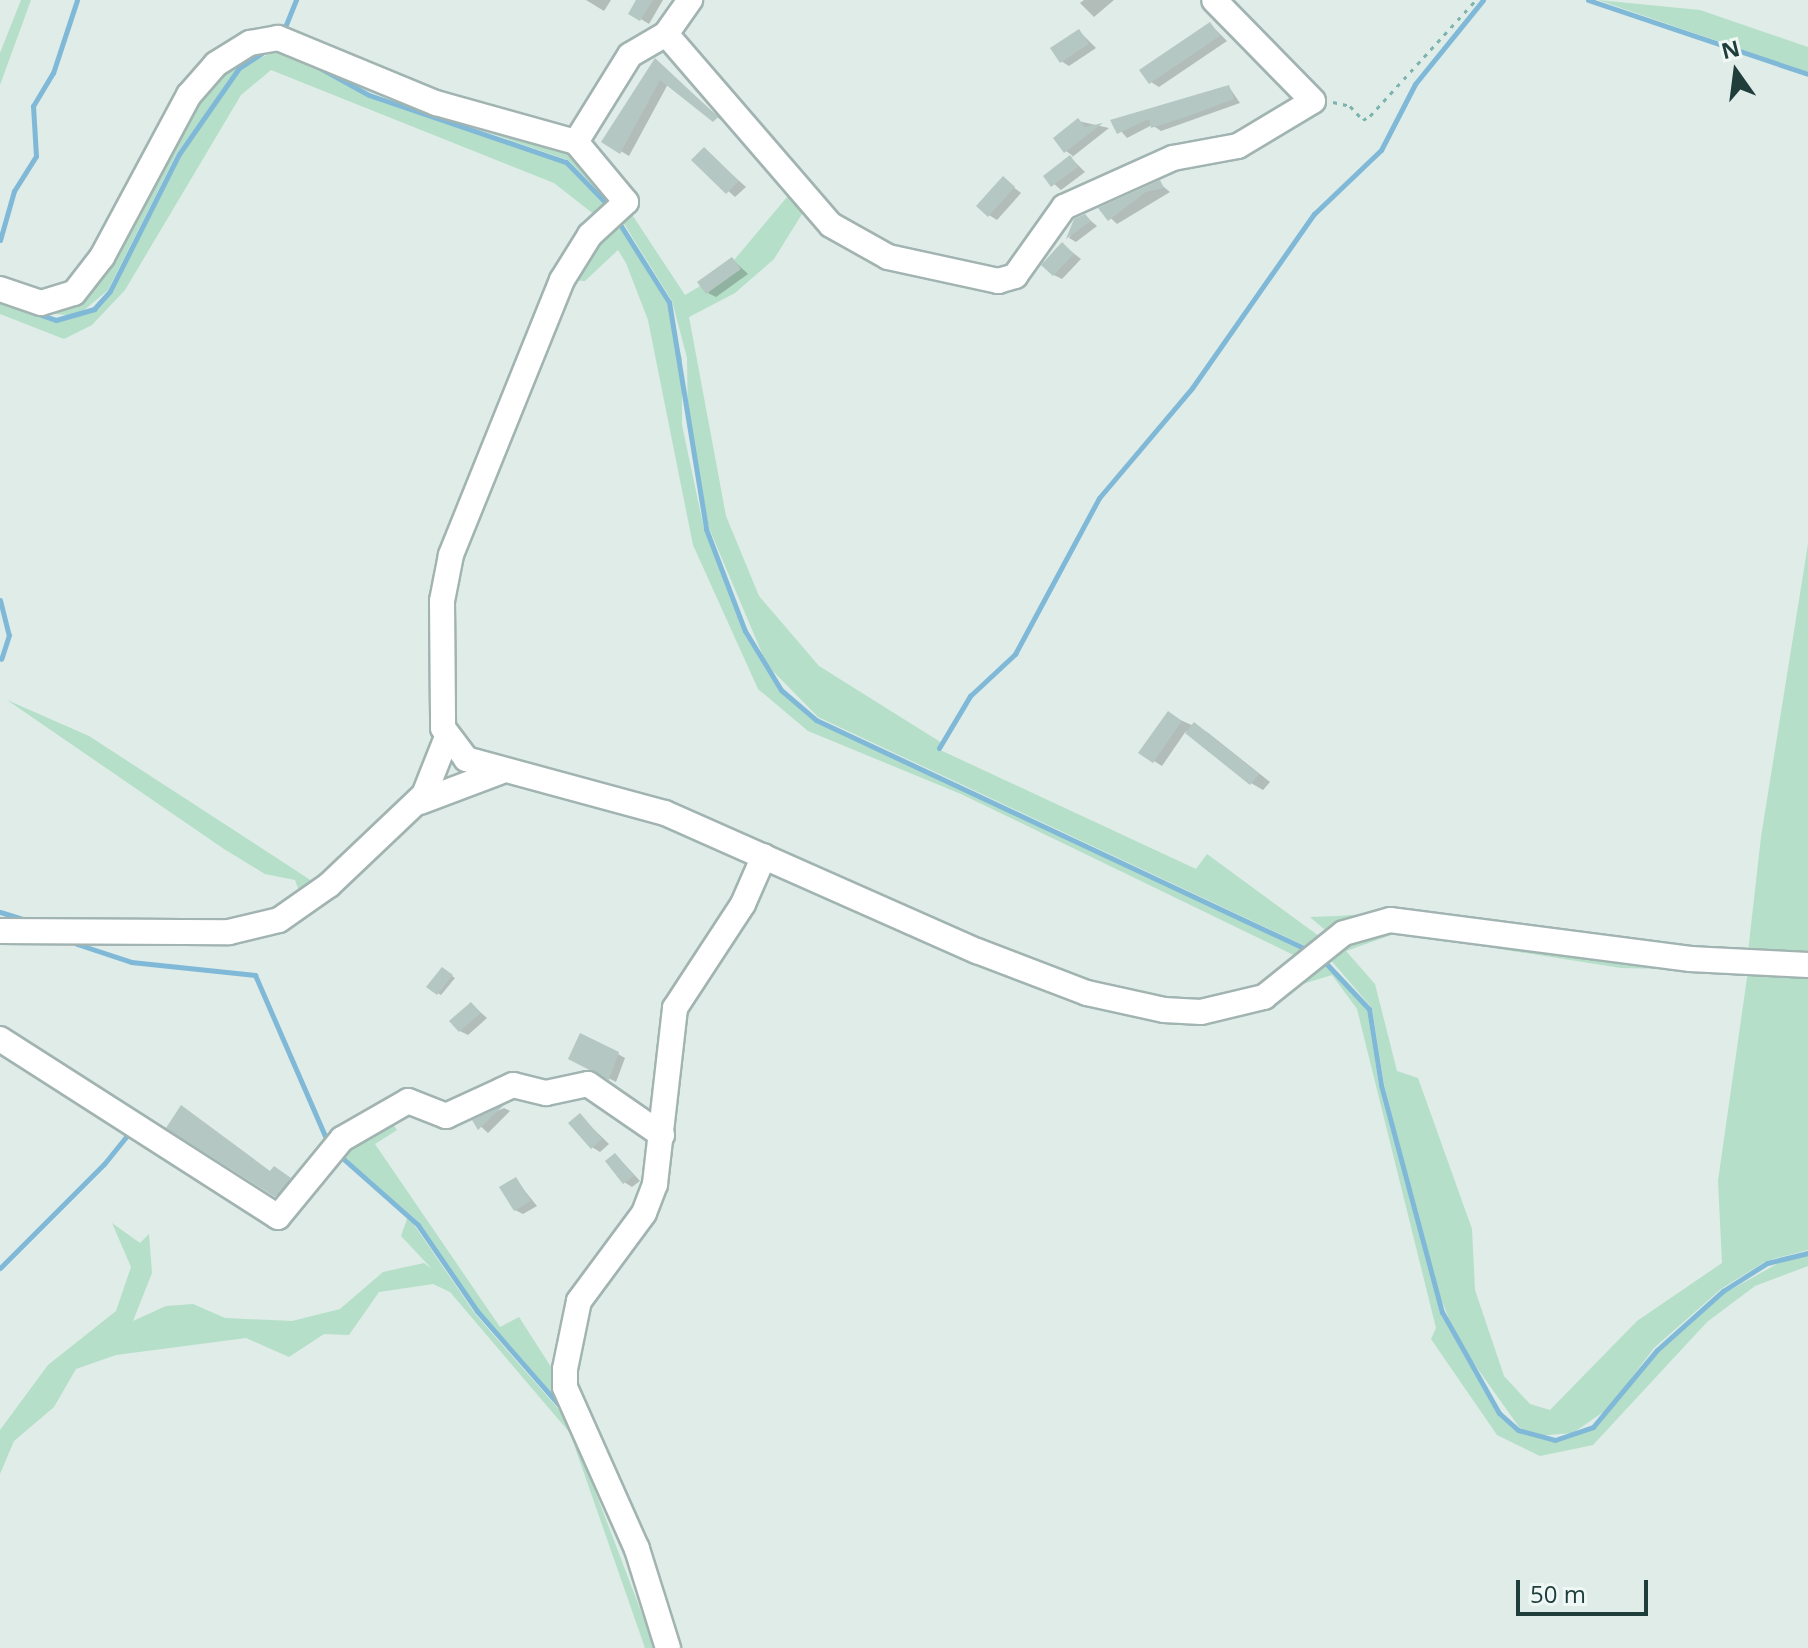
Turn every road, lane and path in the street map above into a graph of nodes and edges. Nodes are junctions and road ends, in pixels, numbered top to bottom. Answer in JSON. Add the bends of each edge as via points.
{"nodes":[{"id":1,"x":690,"y":0,"type":"edge"},
{"id":2,"x":1214,"y":0,"type":"edge"},
{"id":3,"x":1476,"y":0,"type":"edge"},
{"id":4,"x":666,"y":34,"type":"junction"},
{"id":5,"x":1313,"y":101,"type":"junction"},
{"id":6,"x":576,"y":142,"type":"junction"},
{"id":7,"x":0,"y":289,"type":"edge"},
{"id":8,"x":447,"y":737,"type":"junction"},
{"id":9,"x":500,"y":772,"type":"junction"},
{"id":10,"x":411,"y":807,"type":"junction"},
{"id":11,"x":764,"y":856,"type":"junction"},
{"id":12,"x":0,"y":931,"type":"edge"},
{"id":13,"x":1808,"y":965,"type":"edge"},
{"id":14,"x":0,"y":1039,"type":"edge"},
{"id":15,"x":662,"y":1135,"type":"junction"},
{"id":16,"x":668,"y":1648,"type":"edge"}],
"edges":[{"from":1,"to":4,"type":"street"},
{"from":2,"to":5,"type":"street"},
{"from":3,"to":5,"type":"path","via":[[1370,116]]},
{"from":4,"to":5,"type":"street","via":[[831,225],[888,257],[998,281],[1015,276],[1064,207],[1173,158],[1238,146]]},
{"from":4,"to":6,"type":"street","via":[[630,55]]},
{"from":6,"to":7,"type":"street","via":[[436,103],[278,38],[250,43],[216,64],[189,95],[102,257],[74,293],[41,303]]},
{"from":6,"to":8,"type":"street","via":[[623,194],[550,304],[451,555],[442,601]]},
{"from":8,"to":9,"type":"street","via":[[466,759]]},
{"from":8,"to":10,"type":"street","via":[[431,781]]},
{"from":9,"to":10,"type":"street"},
{"from":9,"to":11,"type":"street","via":[[611,794]]},
{"from":10,"to":12,"type":"street","via":[[311,900],[260,926]]},
{"from":11,"to":13,"type":"street","via":[[977,951],[1087,993],[1151,1008],[1237,1006],[1276,991],[1356,928],[1412,919],[1690,959]]},
{"from":11,"to":15,"type":"street","via":[[743,904],[675,1008]]},
{"from":14,"to":15,"type":"street","via":[[278,1217],[342,1139],[408,1101],[446,1116],[513,1085],[546,1093],[588,1084]]},
{"from":15,"to":16,"type":"street","via":[[644,1213],[579,1301],[565,1387],[637,1549]]}]}
